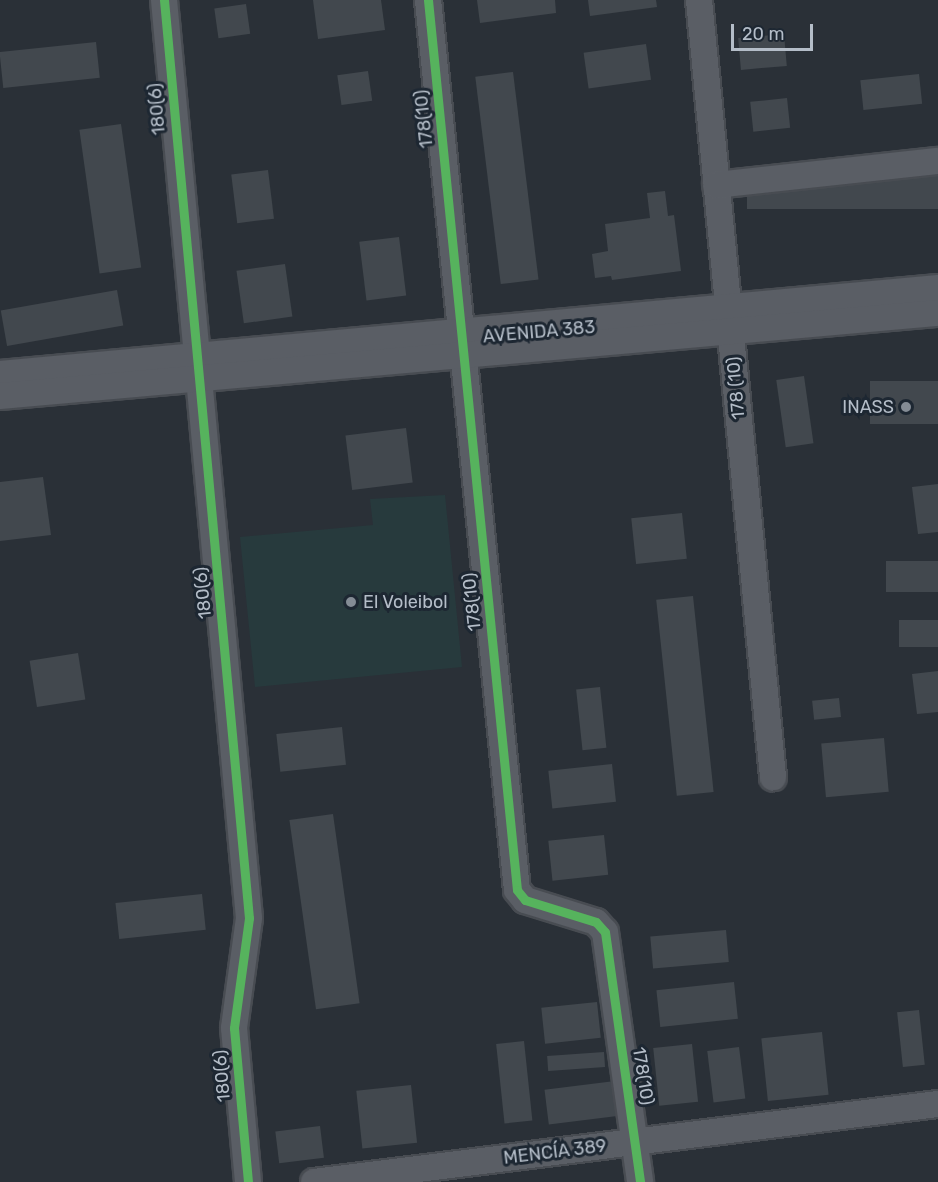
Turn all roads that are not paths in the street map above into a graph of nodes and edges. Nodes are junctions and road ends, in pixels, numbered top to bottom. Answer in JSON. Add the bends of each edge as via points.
{"nodes":[{"id":1,"x":164,"y":0,"type":"edge"},
{"id":2,"x":428,"y":0,"type":"edge"},
{"id":3,"x":699,"y":0,"type":"edge"},
{"id":4,"x":938,"y":161,"type":"edge"},
{"id":5,"x":717,"y":185,"type":"junction"},
{"id":6,"x":938,"y":288,"type":"edge"},
{"id":7,"x":938,"y":313,"type":"edge"},
{"id":8,"x":729,"y":319,"type":"junction"},
{"id":9,"x":464,"y":343,"type":"junction"},
{"id":10,"x":197,"y":367,"type":"junction"},
{"id":11,"x":0,"y":374,"type":"edge"},
{"id":12,"x":0,"y":396,"type":"edge"},
{"id":13,"x":773,"y":777,"type":"dead end"},
{"id":14,"x":938,"y":1104,"type":"edge"},
{"id":15,"x":636,"y":1142,"type":"junction"},
{"id":16,"x":248,"y":1182,"type":"edge"},
{"id":17,"x":314,"y":1182,"type":"edge"},
{"id":18,"x":640,"y":1182,"type":"edge"}],
"edges":[{"from":1,"to":10,"type":"street","name":"180(6)"},
{"from":2,"to":9,"type":"street","name":"178(10)"},
{"from":3,"to":5,"type":"street","name":"178 (10)"},
{"from":4,"to":5,"type":"street"},
{"from":5,"to":8,"type":"street","name":"178 (10)"},
{"from":6,"to":8,"type":"street","name":"AVENIDA 383"},
{"from":7,"to":8,"type":"street","name":"AVENIDA 383"},
{"from":8,"to":9,"type":"street","name":"AVENIDA 383"},
{"from":8,"to":13,"type":"street","name":"178 (10)"},
{"from":9,"to":10,"type":"street","name":"AVENIDA 383"},
{"from":9,"to":15,"type":"street","name":"178(10)","via":[[517,890],[525,900],[596,922],[605,932]]},
{"from":10,"to":11,"type":"street","name":"AVENIDA 383"},
{"from":10,"to":12,"type":"street","name":"AVENIDA 383"},
{"from":10,"to":16,"type":"street","name":"180(6)","via":[[249,918],[234,1028]]},
{"from":14,"to":15,"type":"street","name":"MENCÍA 389"},
{"from":15,"to":17,"type":"street","name":"MENCÍA 389"},
{"from":15,"to":18,"type":"street","name":"178(10)"}]}
